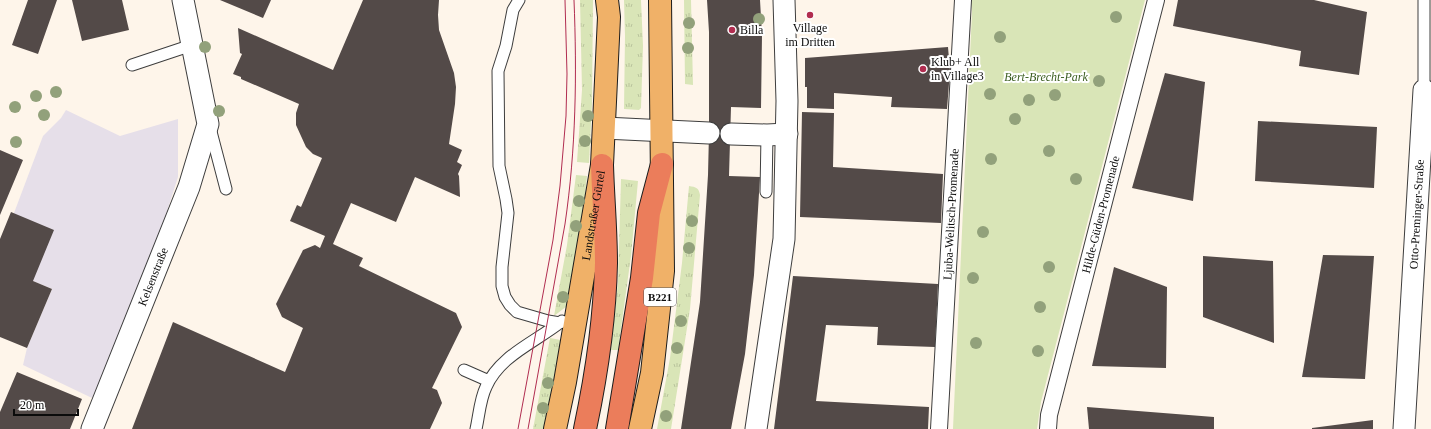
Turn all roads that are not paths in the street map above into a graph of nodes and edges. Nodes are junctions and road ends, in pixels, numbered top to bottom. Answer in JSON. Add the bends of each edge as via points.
{"nodes":[{"id":1,"x":183,"y":0,"type":"edge"},
{"id":2,"x":519,"y":0,"type":"edge"},
{"id":3,"x":607,"y":0,"type":"edge"},
{"id":4,"x":660,"y":0,"type":"edge"},
{"id":5,"x":784,"y":0,"type":"edge"},
{"id":6,"x":1156,"y":0,"type":"edge"},
{"id":7,"x":1424,"y":0,"type":"edge"},
{"id":8,"x":967,"y":1,"type":"edge"},
{"id":9,"x":192,"y":45,"type":"junction"},
{"id":10,"x":132,"y":65,"type":"dead end"},
{"id":11,"x":1424,"y":90,"type":"joint"},
{"id":12,"x":208,"y":124,"type":"junction"},
{"id":13,"x":604,"y":128,"type":"junction"},
{"id":14,"x":661,"y":130,"type":"junction"},
{"id":15,"x":710,"y":133,"type":"dead end"},
{"id":16,"x":731,"y":134,"type":"dead end"},
{"id":17,"x":777,"y":134,"type":"junction"},
{"id":18,"x":662,"y":164,"type":"junction"},
{"id":19,"x":602,"y":166,"type":"junction"},
{"id":20,"x":226,"y":189,"type":"dead end"},
{"id":21,"x":766,"y":192,"type":"dead end"},
{"id":22,"x":578,"y":307,"type":"junction"},
{"id":23,"x":560,"y":323,"type":"junction"},
{"id":24,"x":464,"y":370,"type":"dead end"},
{"id":25,"x":489,"y":381,"type":"junction"},
{"id":26,"x":92,"y":429,"type":"edge"},
{"id":27,"x":476,"y":429,"type":"edge"},
{"id":28,"x":555,"y":429,"type":"edge"},
{"id":29,"x":585,"y":429,"type":"edge"},
{"id":30,"x":617,"y":429,"type":"edge"},
{"id":31,"x":640,"y":429,"type":"edge"},
{"id":32,"x":756,"y":429,"type":"edge"},
{"id":33,"x":939,"y":429,"type":"edge"},
{"id":34,"x":1048,"y":429,"type":"edge"},
{"id":35,"x":1404,"y":429,"type":"edge"}],
"edges":[{"from":1,"to":9,"type":"street","name":"Kelsenstraße"},
{"from":2,"to":23,"type":"lane","via":[[513,10],[498,72],[499,166],[508,213],[502,286],[507,301],[517,312],[548,322]]},
{"from":3,"to":13,"type":"main road","name":"Landstraßer Gürtel","via":[[609,17]]},
{"from":4,"to":14,"type":"main road","number":"B221"},
{"from":5,"to":17,"type":"street"},
{"from":6,"to":34,"type":"street","name":"Hilde-Güden-Promenade","via":[[1048,415]]},
{"from":7,"to":11,"type":"lane","name":"Otto-Preminger-Straße"},
{"from":8,"to":33,"type":"street","name":"Ljuba-Welitsch-Promenade"},
{"from":9,"to":10,"type":"lane"},
{"from":9,"to":12,"type":"street","name":"Kelsenstraße"},
{"from":11,"to":35,"type":"street","name":"Otto-Preminger-Straße"},
{"from":12,"to":20,"type":"lane","name":"Kelsenstraße"},
{"from":12,"to":26,"type":"street","name":"Kelsenstraße","via":[[189,187]]},
{"from":13,"to":14,"type":"street"},
{"from":13,"to":19,"type":"main road","name":"Landstraßer Gürtel"},
{"from":14,"to":15,"type":"street"},
{"from":14,"to":18,"type":"main road","number":"B221"},
{"from":16,"to":17,"type":"street"},
{"from":17,"to":21,"type":"lane"},
{"from":17,"to":32,"type":"street","via":[[784,239]]},
{"from":18,"to":30,"type":"highway","via":[[649,213],[642,278]]},
{"from":18,"to":31,"type":"main road","number":"B221","via":[[663,271],[652,373]]},
{"from":19,"to":22,"type":"main road","name":"Landstraßer Gürtel"},
{"from":19,"to":29,"type":"highway","via":[[605,270],[597,356]]},
{"from":22,"to":23,"type":"lane"},
{"from":22,"to":28,"type":"main road","name":"Landstraßer Gürtel"},
{"from":23,"to":25,"type":"lane","via":[[509,357]]},
{"from":24,"to":25,"type":"lane"},
{"from":25,"to":27,"type":"lane","via":[[485,388]]}]}
